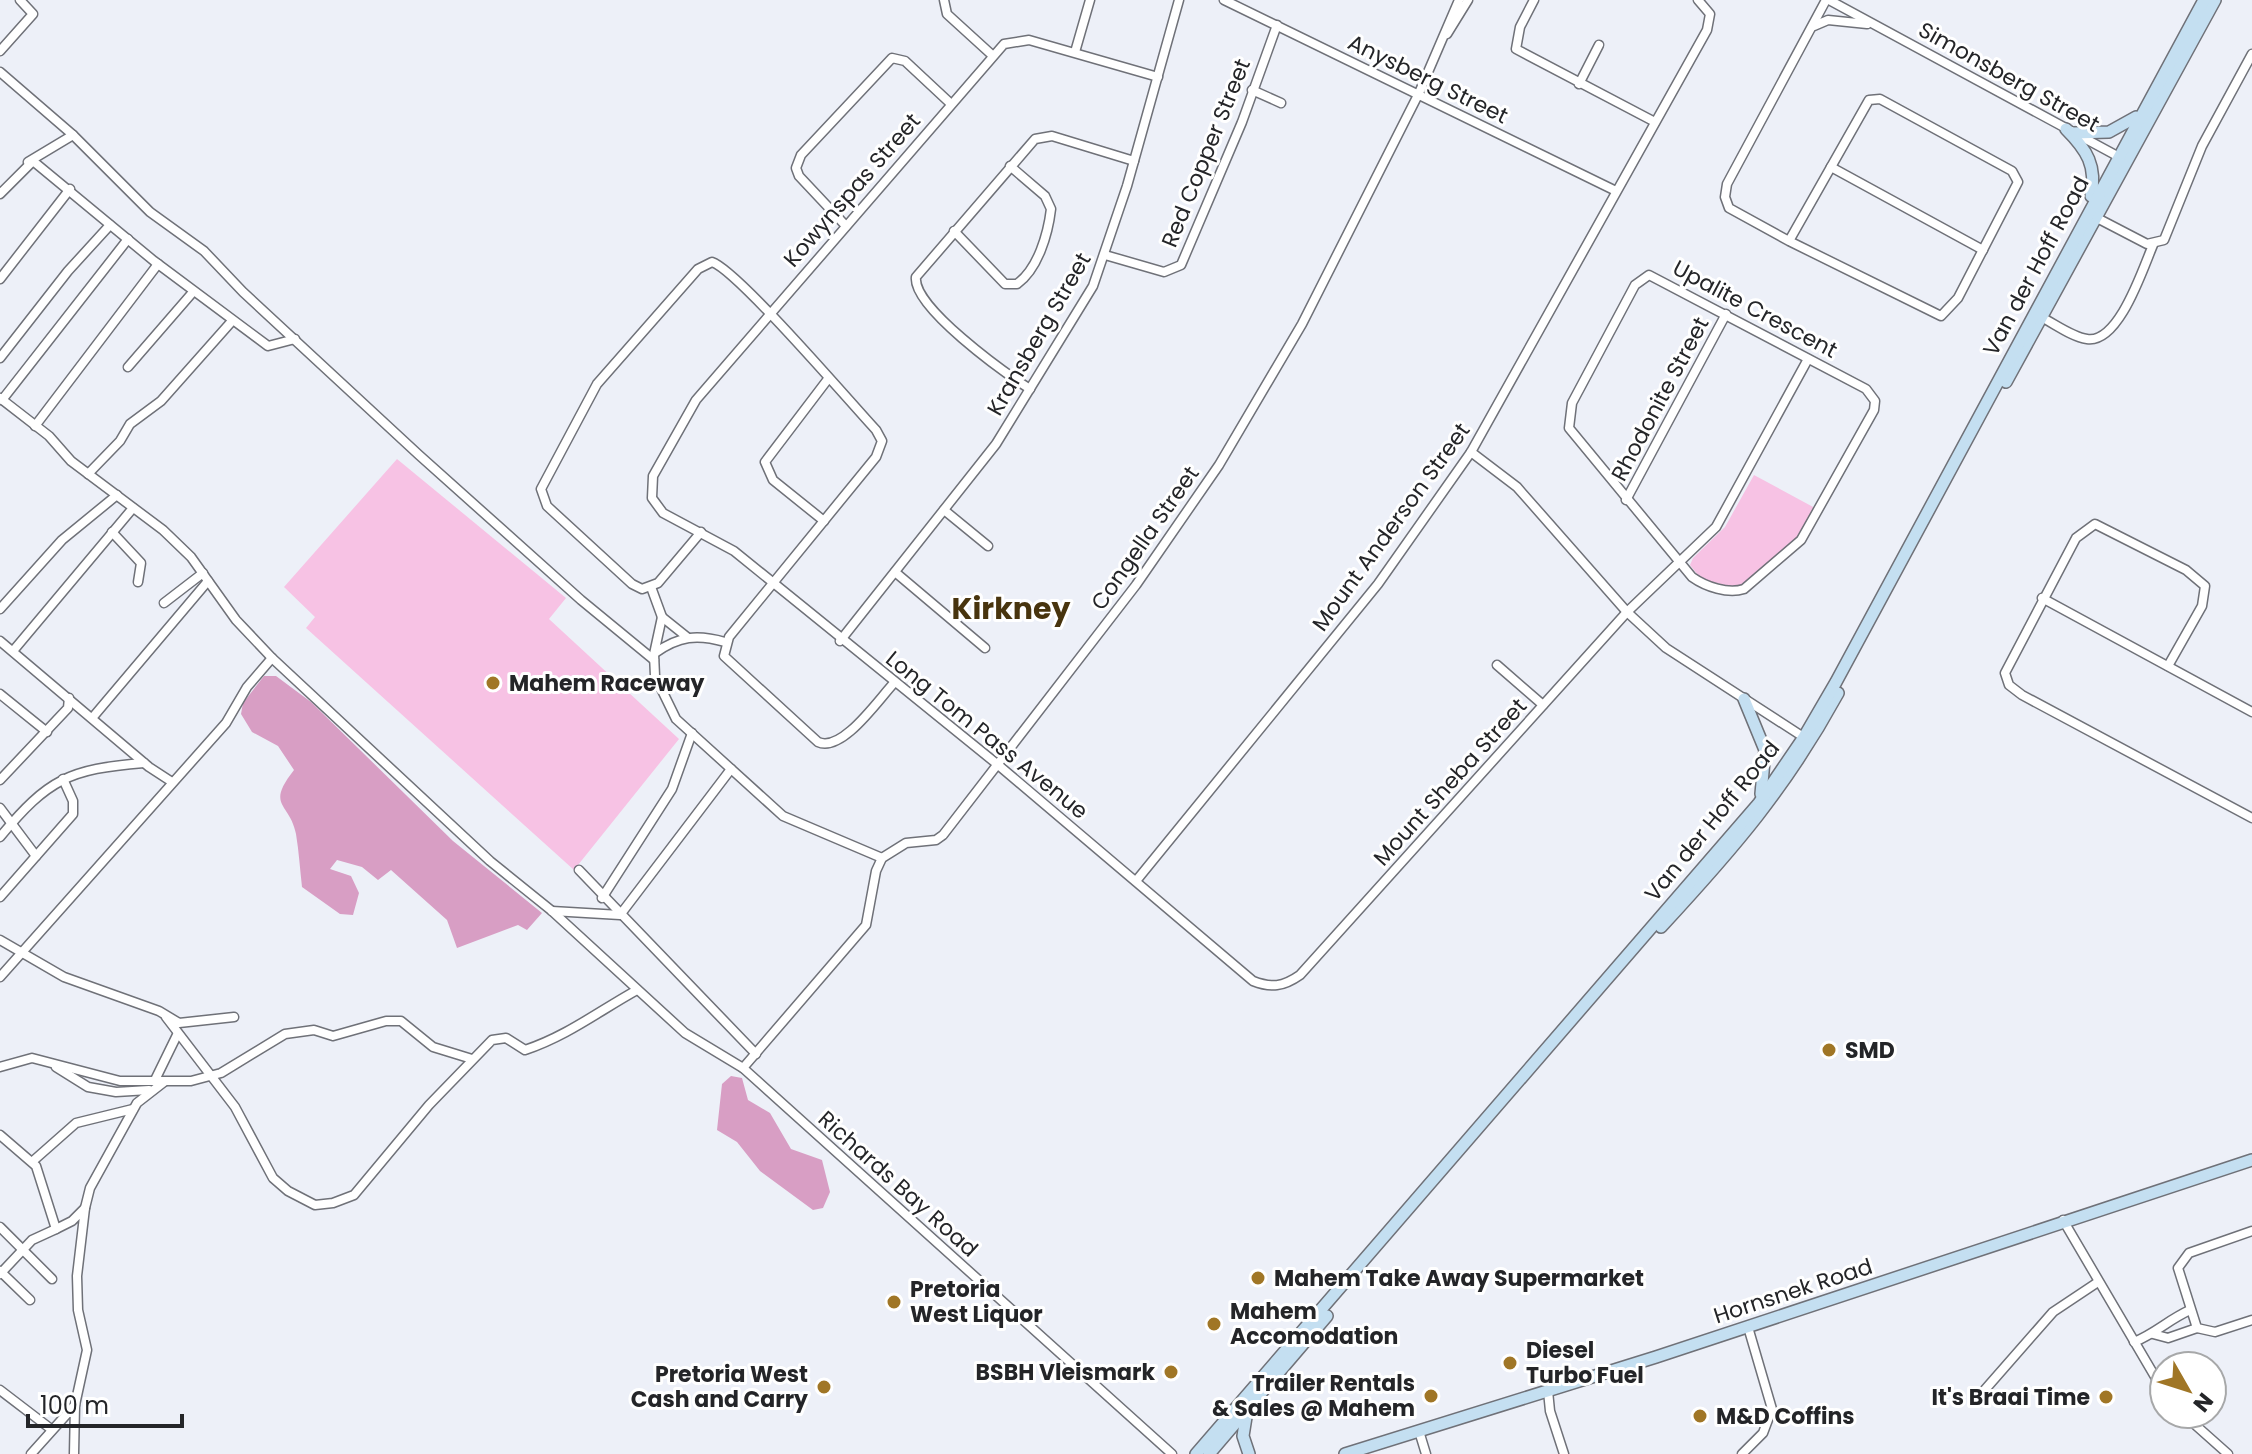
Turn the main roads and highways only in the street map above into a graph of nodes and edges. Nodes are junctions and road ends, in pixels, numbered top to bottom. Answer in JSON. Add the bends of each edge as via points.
{"nodes":[{"id":1,"x":2204,"y":0,"type":"edge"},
{"id":2,"x":2215,"y":0,"type":"edge"},
{"id":3,"x":2141,"y":113,"type":"junction"},
{"id":4,"x":2123,"y":159,"type":"junction"},
{"id":5,"x":2089,"y":208,"type":"junction"},
{"id":6,"x":1744,"y":699,"type":"road end"},
{"id":7,"x":1808,"y":740,"type":"junction"},
{"id":8,"x":1759,"y":803,"type":"junction"},
{"id":9,"x":2252,"y":1160,"type":"edge"},
{"id":10,"x":1248,"y":1407,"type":"junction"},
{"id":11,"x":1207,"y":1452,"type":"edge"},
{"id":12,"x":1249,"y":1454,"type":"edge"},
{"id":13,"x":1345,"y":1454,"type":"edge"}],
"edges":[{"from":1,"to":3,"type":"main road","name":"Van der Hoff Road"},
{"from":2,"to":4,"type":"main road","name":"Van der Hoff Road"},
{"from":3,"to":4,"type":"main road","name":"Van der Hoff Road"},
{"from":3,"to":5,"type":"main road","via":[[2109,132],[2070,131],[2093,166]]},
{"from":4,"to":5,"type":"main road","name":"Van der Hoff Road"},
{"from":4,"to":7,"type":"main road","name":"Van der Hoff Road","via":[[2097,218]]},
{"from":5,"to":7,"type":"main road","name":"Van der Hoff Road"},
{"from":6,"to":8,"type":"main road","via":[[1765,750]]},
{"from":7,"to":8,"type":"main road","name":"Van der Hoff Road"},
{"from":7,"to":10,"type":"main road","name":"Van der Hoff Road","via":[[1762,815]]},
{"from":8,"to":11,"type":"main road","name":"Van der Hoff Road"},
{"from":9,"to":13,"type":"main road","name":"Hornsnek Road"},
{"from":10,"to":11,"type":"main road","name":"Van der Hoff Road"},
{"from":10,"to":12,"type":"main road","via":[[1243,1436]]}]}
